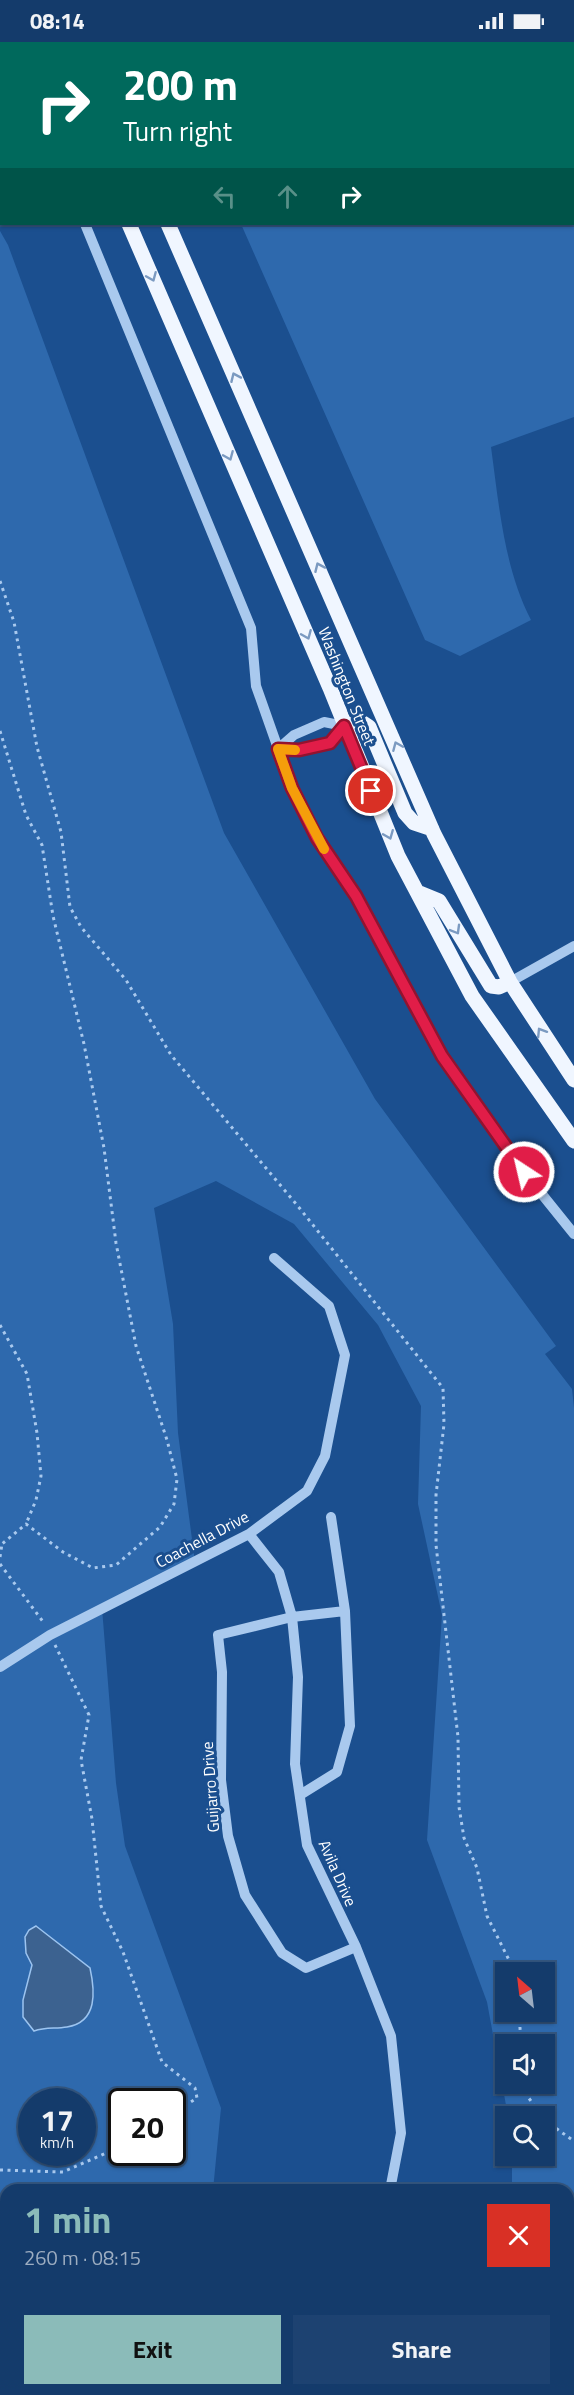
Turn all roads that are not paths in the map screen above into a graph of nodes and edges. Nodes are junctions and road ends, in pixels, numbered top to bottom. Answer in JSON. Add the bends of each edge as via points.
{"nodes":[{"id":1,"x":85,"y":225,"type":"edge"},
{"id":2,"x":129,"y":225,"type":"edge"},
{"id":3,"x":168,"y":225,"type":"edge"},
{"id":4,"x":344,"y":726,"type":"junction"},
{"id":5,"x":278,"y":749,"type":"junction"},
{"id":6,"x":432,"y":829,"type":"junction"},
{"id":7,"x":417,"y":891,"type":"junction"},
{"id":8,"x":574,"y":946,"type":"edge"},
{"id":9,"x":510,"y":982,"type":"junction"},
{"id":10,"x":574,"y":1080,"type":"edge"},
{"id":11,"x":574,"y":1141,"type":"edge"},
{"id":12,"x":574,"y":1234,"type":"edge"},
{"id":13,"x":274,"y":1258,"type":"dead end"},
{"id":14,"x":332,"y":1517,"type":"dead end"},
{"id":15,"x":249,"y":1534,"type":"junction"},
{"id":16,"x":345,"y":1611,"type":"junction"},
{"id":17,"x":292,"y":1617,"type":"junction"},
{"id":18,"x":0,"y":1667,"type":"edge"},
{"id":19,"x":300,"y":1795,"type":"junction"},
{"id":20,"x":356,"y":1947,"type":"junction"},
{"id":21,"x":391,"y":2184,"type":"edge"}],
"edges":[{"from":1,"to":5,"type":"street","via":[[250,628],[256,686]]},
{"from":2,"to":4,"type":"main road","name":"Washington Street","one_way":true},
{"from":6,"to":3,"type":"main road","name":"Washington Street","one_way":true},
{"from":4,"to":5,"type":"street","via":[[324,722],[294,735]]},
{"from":4,"to":5,"type":"street","via":[[330,743],[299,750]]},
{"from":4,"to":6,"type":"main road","via":[[363,723],[369,727],[405,813],[414,823]]},
{"from":4,"to":7,"type":"main road","name":"Washington Street","one_way":true,"via":[[398,856]]},
{"from":5,"to":12,"type":"street","via":[[317,838],[356,896],[442,1056],[524,1172]]},
{"from":6,"to":9,"type":"main road","name":"Washington Street"},
{"from":7,"to":9,"type":"main road","one_way":true,"via":[[439,901],[491,986]]},
{"from":7,"to":11,"type":"main road","name":"Washington Street","via":[[472,996]]},
{"from":8,"to":9,"type":"street"},
{"from":10,"to":9,"type":"main road","name":"Washington Street","one_way":true},
{"from":13,"to":15,"type":"street","name":"Coachella Drive","via":[[329,1306],[345,1356],[325,1456],[307,1491]]},
{"from":14,"to":16,"type":"street"},
{"from":15,"to":17,"type":"street","name":"Avila Drive","via":[[279,1572]]},
{"from":15,"to":18,"type":"street","name":"Coachella Drive","via":[[50,1635]]},
{"from":16,"to":17,"type":"street"},
{"from":16,"to":19,"type":"street","via":[[350,1726],[337,1772]]},
{"from":17,"to":19,"type":"street","name":"Avila Drive","via":[[298,1677],[295,1764]]},
{"from":17,"to":20,"type":"street","name":"Guijarro Drive","via":[[218,1635],[222,1780],[228,1836],[245,1895],[282,1953],[306,1968]]},
{"from":19,"to":20,"type":"street","name":"Avila Drive","via":[[308,1845]]},
{"from":20,"to":21,"type":"street","name":"Avila Drive","via":[[391,2036],[401,2133]]}]}
